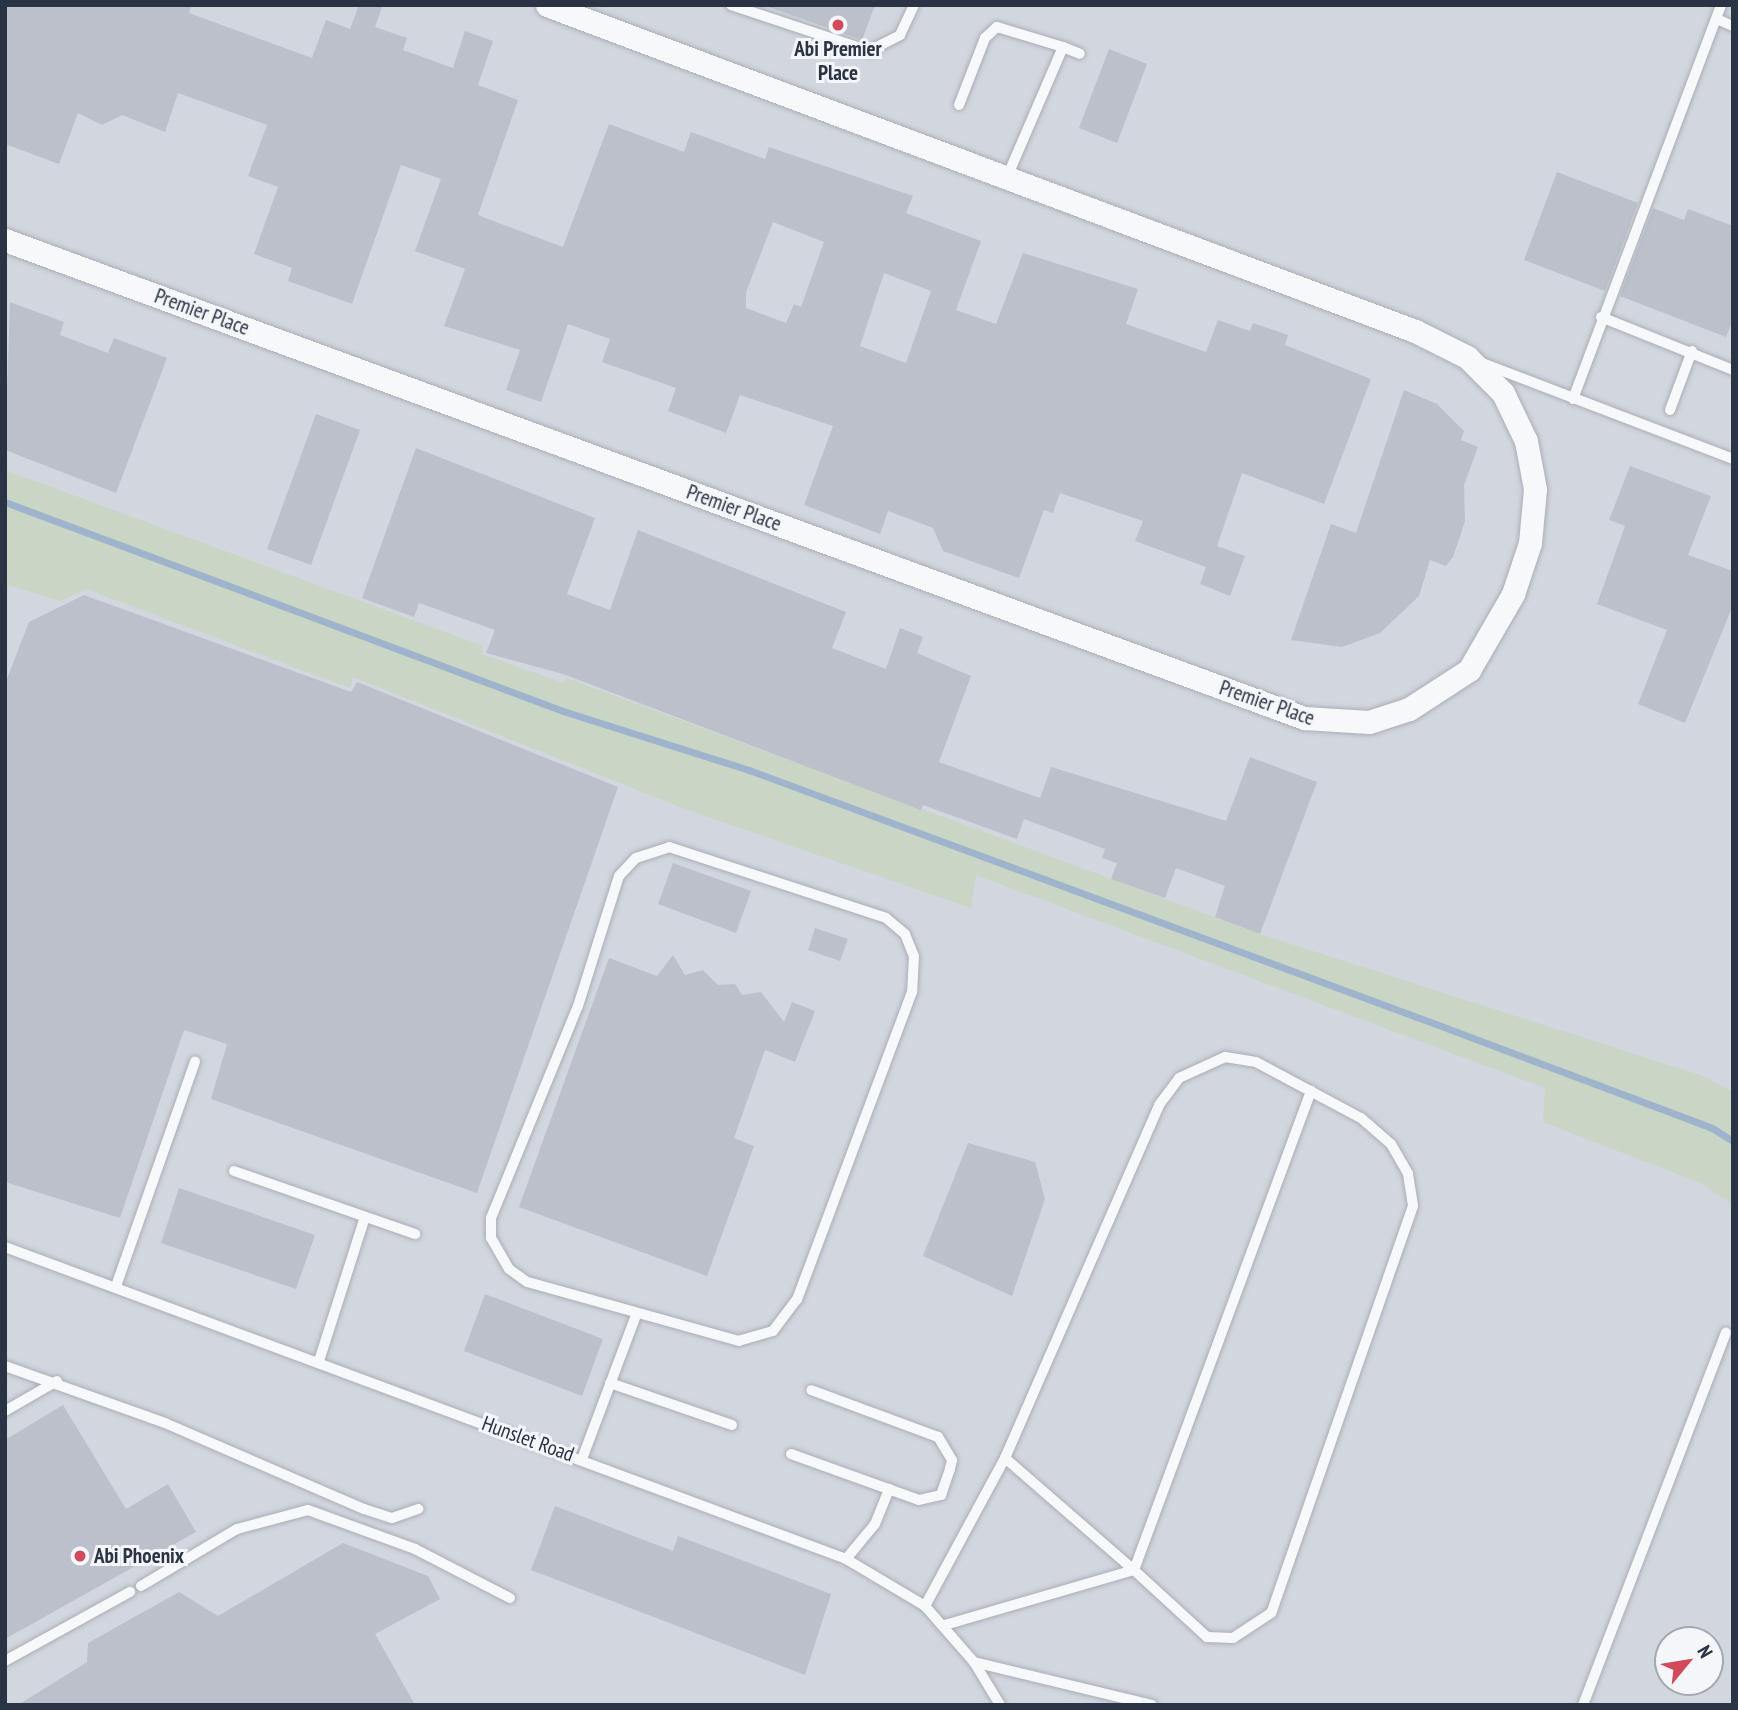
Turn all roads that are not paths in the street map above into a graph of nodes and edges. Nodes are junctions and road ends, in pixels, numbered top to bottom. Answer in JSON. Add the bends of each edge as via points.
{"nodes":[{"id":1,"x":547,"y":5,"type":"edge"},
{"id":2,"x":731,"y":5,"type":"edge"},
{"id":3,"x":914,"y":5,"type":"edge"},
{"id":4,"x":1721,"y":5,"type":"edge"},
{"id":5,"x":1717,"y":19,"type":"junction"},
{"id":6,"x":1733,"y":26,"type":"edge"},
{"id":7,"x":1063,"y":47,"type":"junction"},
{"id":8,"x":1080,"y":54,"type":"dead end"},
{"id":9,"x":959,"y":105,"type":"dead end"},
{"id":10,"x":1007,"y":177,"type":"junction"},
{"id":11,"x":5,"y":240,"type":"edge"},
{"id":12,"x":1601,"y":317,"type":"junction"},
{"id":13,"x":1692,"y":351,"type":"junction"},
{"id":14,"x":1467,"y":357,"type":"junction"},
{"id":15,"x":1733,"y":370,"type":"edge"},
{"id":16,"x":1573,"y":399,"type":"junction"},
{"id":17,"x":1670,"y":410,"type":"dead end"},
{"id":18,"x":1733,"y":459,"type":"edge"},
{"id":19,"x":195,"y":1062,"type":"dead end"},
{"id":20,"x":1311,"y":1091,"type":"junction"},
{"id":21,"x":234,"y":1171,"type":"dead end"},
{"id":22,"x":365,"y":1217,"type":"junction"},
{"id":23,"x":415,"y":1234,"type":"dead end"},
{"id":24,"x":5,"y":1247,"type":"edge"},
{"id":25,"x":116,"y":1286,"type":"junction"},
{"id":26,"x":636,"y":1315,"type":"junction"},
{"id":27,"x":1726,"y":1332,"type":"dead end"},
{"id":28,"x":318,"y":1361,"type":"junction"},
{"id":29,"x":5,"y":1366,"type":"edge"},
{"id":30,"x":57,"y":1381,"type":"junction"},
{"id":31,"x":610,"y":1383,"type":"junction"},
{"id":32,"x":811,"y":1390,"type":"dead end"},
{"id":33,"x":5,"y":1411,"type":"edge"},
{"id":34,"x":732,"y":1425,"type":"dead end"},
{"id":35,"x":792,"y":1454,"type":"dead end"},
{"id":36,"x":1005,"y":1458,"type":"junction"},
{"id":37,"x":582,"y":1459,"type":"junction"},
{"id":38,"x":889,"y":1489,"type":"junction"},
{"id":39,"x":418,"y":1509,"type":"dead end"},
{"id":40,"x":846,"y":1559,"type":"junction"},
{"id":41,"x":1135,"y":1570,"type":"junction"},
{"id":42,"x":141,"y":1586,"type":"dead end"},
{"id":43,"x":130,"y":1592,"type":"dead end"},
{"id":44,"x":510,"y":1598,"type":"dead end"},
{"id":45,"x":925,"y":1606,"type":"junction"},
{"id":46,"x":945,"y":1625,"type":"junction"},
{"id":47,"x":5,"y":1661,"type":"edge"},
{"id":48,"x":974,"y":1662,"type":"junction"},
{"id":49,"x":1000,"y":1705,"type":"edge"},
{"id":50,"x":1152,"y":1705,"type":"edge"},
{"id":51,"x":1583,"y":1705,"type":"edge"}],
"edges":[{"from":1,"to":10,"type":"street","name":"Premier Place"},
{"from":2,"to":3,"type":"lane","via":[[869,51],[900,35]]},
{"from":4,"to":5,"type":"lane"},
{"from":5,"to":6,"type":"lane"},
{"from":5,"to":12,"type":"lane"},
{"from":7,"to":8,"type":"lane"},
{"from":7,"to":9,"type":"lane","via":[[997,27],[985,38]]},
{"from":7,"to":10,"type":"lane"},
{"from":10,"to":14,"type":"street","name":"Premier Place","via":[[1415,331]]},
{"from":11,"to":14,"type":"street","name":"Premier Place","via":[[1304,718],[1336,725],[1409,709],[1469,670],[1517,581],[1530,543],[1535,489],[1526,442],[1503,393]]},
{"from":12,"to":13,"type":"lane"},
{"from":12,"to":16,"type":"lane"},
{"from":13,"to":15,"type":"lane"},
{"from":13,"to":17,"type":"lane"},
{"from":14,"to":16,"type":"lane"},
{"from":16,"to":18,"type":"lane"},
{"from":19,"to":25,"type":"lane"},
{"from":20,"to":36,"type":"lane","via":[[1256,1062],[1225,1057],[1179,1078],[1159,1105]]},
{"from":20,"to":41,"type":"lane"},
{"from":20,"to":41,"type":"lane","via":[[1361,1118],[1391,1144],[1408,1174],[1413,1206],[1271,1613],[1233,1639],[1207,1637]]},
{"from":21,"to":22,"type":"lane"},
{"from":22,"to":23,"type":"lane"},
{"from":22,"to":28,"type":"lane"},
{"from":24,"to":25,"type":"lane","name":"Hunslet Road"},
{"from":25,"to":28,"type":"lane","name":"Hunslet Road"},
{"from":26,"to":26,"type":"lane","via":[[739,1341],[784,1321],[882,1080],[916,974],[905,934],[886,918],[669,846],[636,858],[619,876],[578,1006],[491,1218],[496,1253],[527,1282]]},
{"from":26,"to":31,"type":"lane"},
{"from":27,"to":51,"type":"lane"},
{"from":28,"to":37,"type":"lane","name":"Hunslet Road"},
{"from":29,"to":30,"type":"lane"},
{"from":30,"to":33,"type":"lane"},
{"from":30,"to":39,"type":"lane","via":[[364,1509],[392,1518]]},
{"from":31,"to":34,"type":"lane"},
{"from":31,"to":37,"type":"lane"},
{"from":32,"to":38,"type":"lane","via":[[938,1437],[948,1450],[952,1460],[941,1495],[919,1500]]},
{"from":35,"to":38,"type":"lane"},
{"from":36,"to":41,"type":"lane"},
{"from":36,"to":45,"type":"lane"},
{"from":37,"to":40,"type":"lane","name":"Hunslet Road"},
{"from":38,"to":40,"type":"lane","via":[[875,1524]]},
{"from":40,"to":45,"type":"lane","name":"Hunslet Road"},
{"from":41,"to":46,"type":"lane"},
{"from":42,"to":44,"type":"lane","via":[[237,1529],[308,1510],[415,1549]]},
{"from":43,"to":47,"type":"lane"},
{"from":45,"to":46,"type":"lane","name":"Hunslet Road"},
{"from":46,"to":48,"type":"lane","name":"Hunslet Road"},
{"from":48,"to":49,"type":"lane","name":"Hunslet Road"},
{"from":48,"to":50,"type":"lane"}]}
